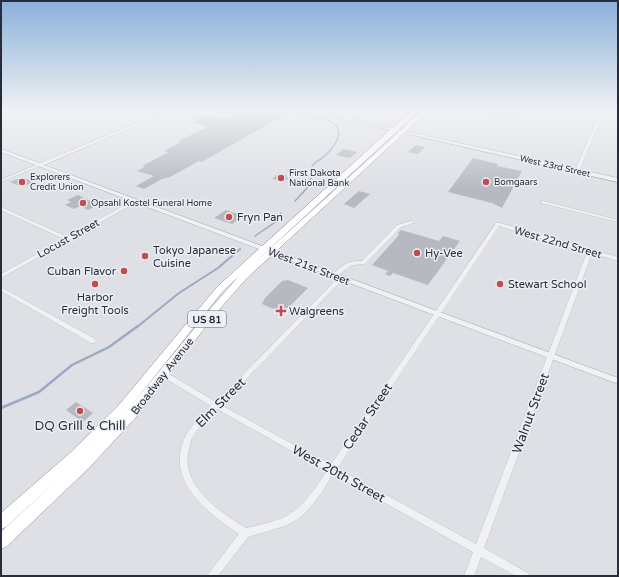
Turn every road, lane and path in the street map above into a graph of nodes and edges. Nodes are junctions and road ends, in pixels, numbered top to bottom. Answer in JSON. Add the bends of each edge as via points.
{"nodes":[{"id":1,"x":106,"y":137,"type":"edge"},
{"id":2,"x":390,"y":137,"type":"edge"},
{"id":3,"x":424,"y":137,"type":"edge"},
{"id":4,"x":592,"y":137,"type":"edge"},
{"id":5,"x":1,"y":150,"type":"edge"},
{"id":6,"x":39,"y":165,"type":"junction"},
{"id":7,"x":577,"y":171,"type":"junction"},
{"id":8,"x":618,"y":180,"type":"edge"},
{"id":9,"x":1,"y":181,"type":"edge"},
{"id":10,"x":136,"y":201,"type":"junction"},
{"id":11,"x":543,"y":202,"type":"dead end"},
{"id":12,"x":1,"y":208,"type":"edge"},
{"id":13,"x":618,"y":221,"type":"edge"},
{"id":14,"x":411,"y":222,"type":"dead end"},
{"id":15,"x":498,"y":224,"type":"joint"},
{"id":16,"x":67,"y":239,"type":"junction"},
{"id":17,"x":266,"y":250,"type":"junction"},
{"id":18,"x":590,"y":251,"type":"junction"},
{"id":19,"x":618,"y":258,"type":"edge"},
{"id":20,"x":1,"y":276,"type":"edge"},
{"id":21,"x":338,"y":277,"type":"junction"},
{"id":22,"x":1,"y":289,"type":"edge"},
{"id":23,"x":436,"y":314,"type":"junction"},
{"id":24,"x":93,"y":341,"type":"dead end"},
{"id":25,"x":551,"y":356,"type":"junction"},
{"id":26,"x":154,"y":369,"type":"junction"},
{"id":27,"x":164,"y":374,"type":"junction"},
{"id":28,"x":618,"y":382,"type":"edge"},
{"id":29,"x":217,"y":406,"type":"junction"},
{"id":30,"x":331,"y":469,"type":"junction"},
{"id":31,"x":1,"y":522,"type":"edge"},
{"id":32,"x":245,"y":533,"type":"junction"},
{"id":33,"x":1,"y":542,"type":"edge"},
{"id":34,"x":479,"y":550,"type":"junction"},
{"id":35,"x":212,"y":576,"type":"edge"},
{"id":36,"x":469,"y":576,"type":"edge"},
{"id":37,"x":525,"y":576,"type":"edge"}],
"edges":[{"from":1,"to":6,"type":"street"},
{"from":2,"to":17,"type":"highway","name":"Broadway Avenue","number":"US 81"},
{"from":3,"to":7,"type":"street","name":"West 23rd Street"},
{"from":4,"to":7,"type":"street"},
{"from":5,"to":6,"type":"street","name":"West 21st Street"},
{"from":6,"to":9,"type":"street"},
{"from":6,"to":10,"type":"street","name":"West 21st Street"},
{"from":7,"to":8,"type":"street","name":"West 23rd Street"},
{"from":10,"to":16,"type":"street","name":"Locust Street"},
{"from":10,"to":17,"type":"street","name":"West 21st Street"},
{"from":11,"to":13,"type":"street"},
{"from":12,"to":16,"type":"street"},
{"from":14,"to":21,"type":"street","name":"Elm Street","via":[[398,226],[363,263],[351,265]]},
{"from":15,"to":18,"type":"street","name":"West 22nd Street"},
{"from":15,"to":23,"type":"street","name":"Cedar Street"},
{"from":16,"to":20,"type":"street","name":"Locust Street"},
{"from":17,"to":21,"type":"street","name":"West 21st Street"},
{"from":17,"to":26,"type":"highway","name":"Broadway Avenue","number":"US 81","via":[[220,289]]},
{"from":17,"to":27,"type":"highway","name":"Broadway Avenue","number":"US 81","via":[[225,296]]},
{"from":18,"to":19,"type":"street","name":"West 22nd Street"},
{"from":18,"to":25,"type":"street","name":"Walnut Street"},
{"from":21,"to":23,"type":"street","name":"West 21st Street"},
{"from":21,"to":29,"type":"street","name":"Elm Street"},
{"from":22,"to":24,"type":"street"},
{"from":23,"to":25,"type":"street","name":"West 21st Street"},
{"from":23,"to":30,"type":"street","name":"Cedar Street"},
{"from":25,"to":28,"type":"street","name":"West 21st Street"},
{"from":25,"to":34,"type":"street","name":"Walnut Street"},
{"from":26,"to":27,"type":"street","name":"West 20th Street"},
{"from":26,"to":31,"type":"highway","name":"Broadway Avenue","number":"US 81","via":[[122,409]]},
{"from":27,"to":29,"type":"street","name":"West 20th Street"},
{"from":27,"to":33,"type":"highway","name":"Broadway Avenue","number":"US 81","via":[[113,435]]},
{"from":29,"to":30,"type":"street","name":"West 20th Street"},
{"from":29,"to":32,"type":"street","name":"Elm Street","via":[[192,431],[185,444],[182,462],[194,492],[200,499]]},
{"from":30,"to":32,"type":"street","name":"Cedar Street","via":[[319,489],[295,516],[285,522]]},
{"from":30,"to":34,"type":"street","name":"West 20th Street"},
{"from":32,"to":35,"type":"street"},
{"from":34,"to":36,"type":"street","name":"Walnut Street"},
{"from":34,"to":37,"type":"street","name":"West 20th Street"}]}
